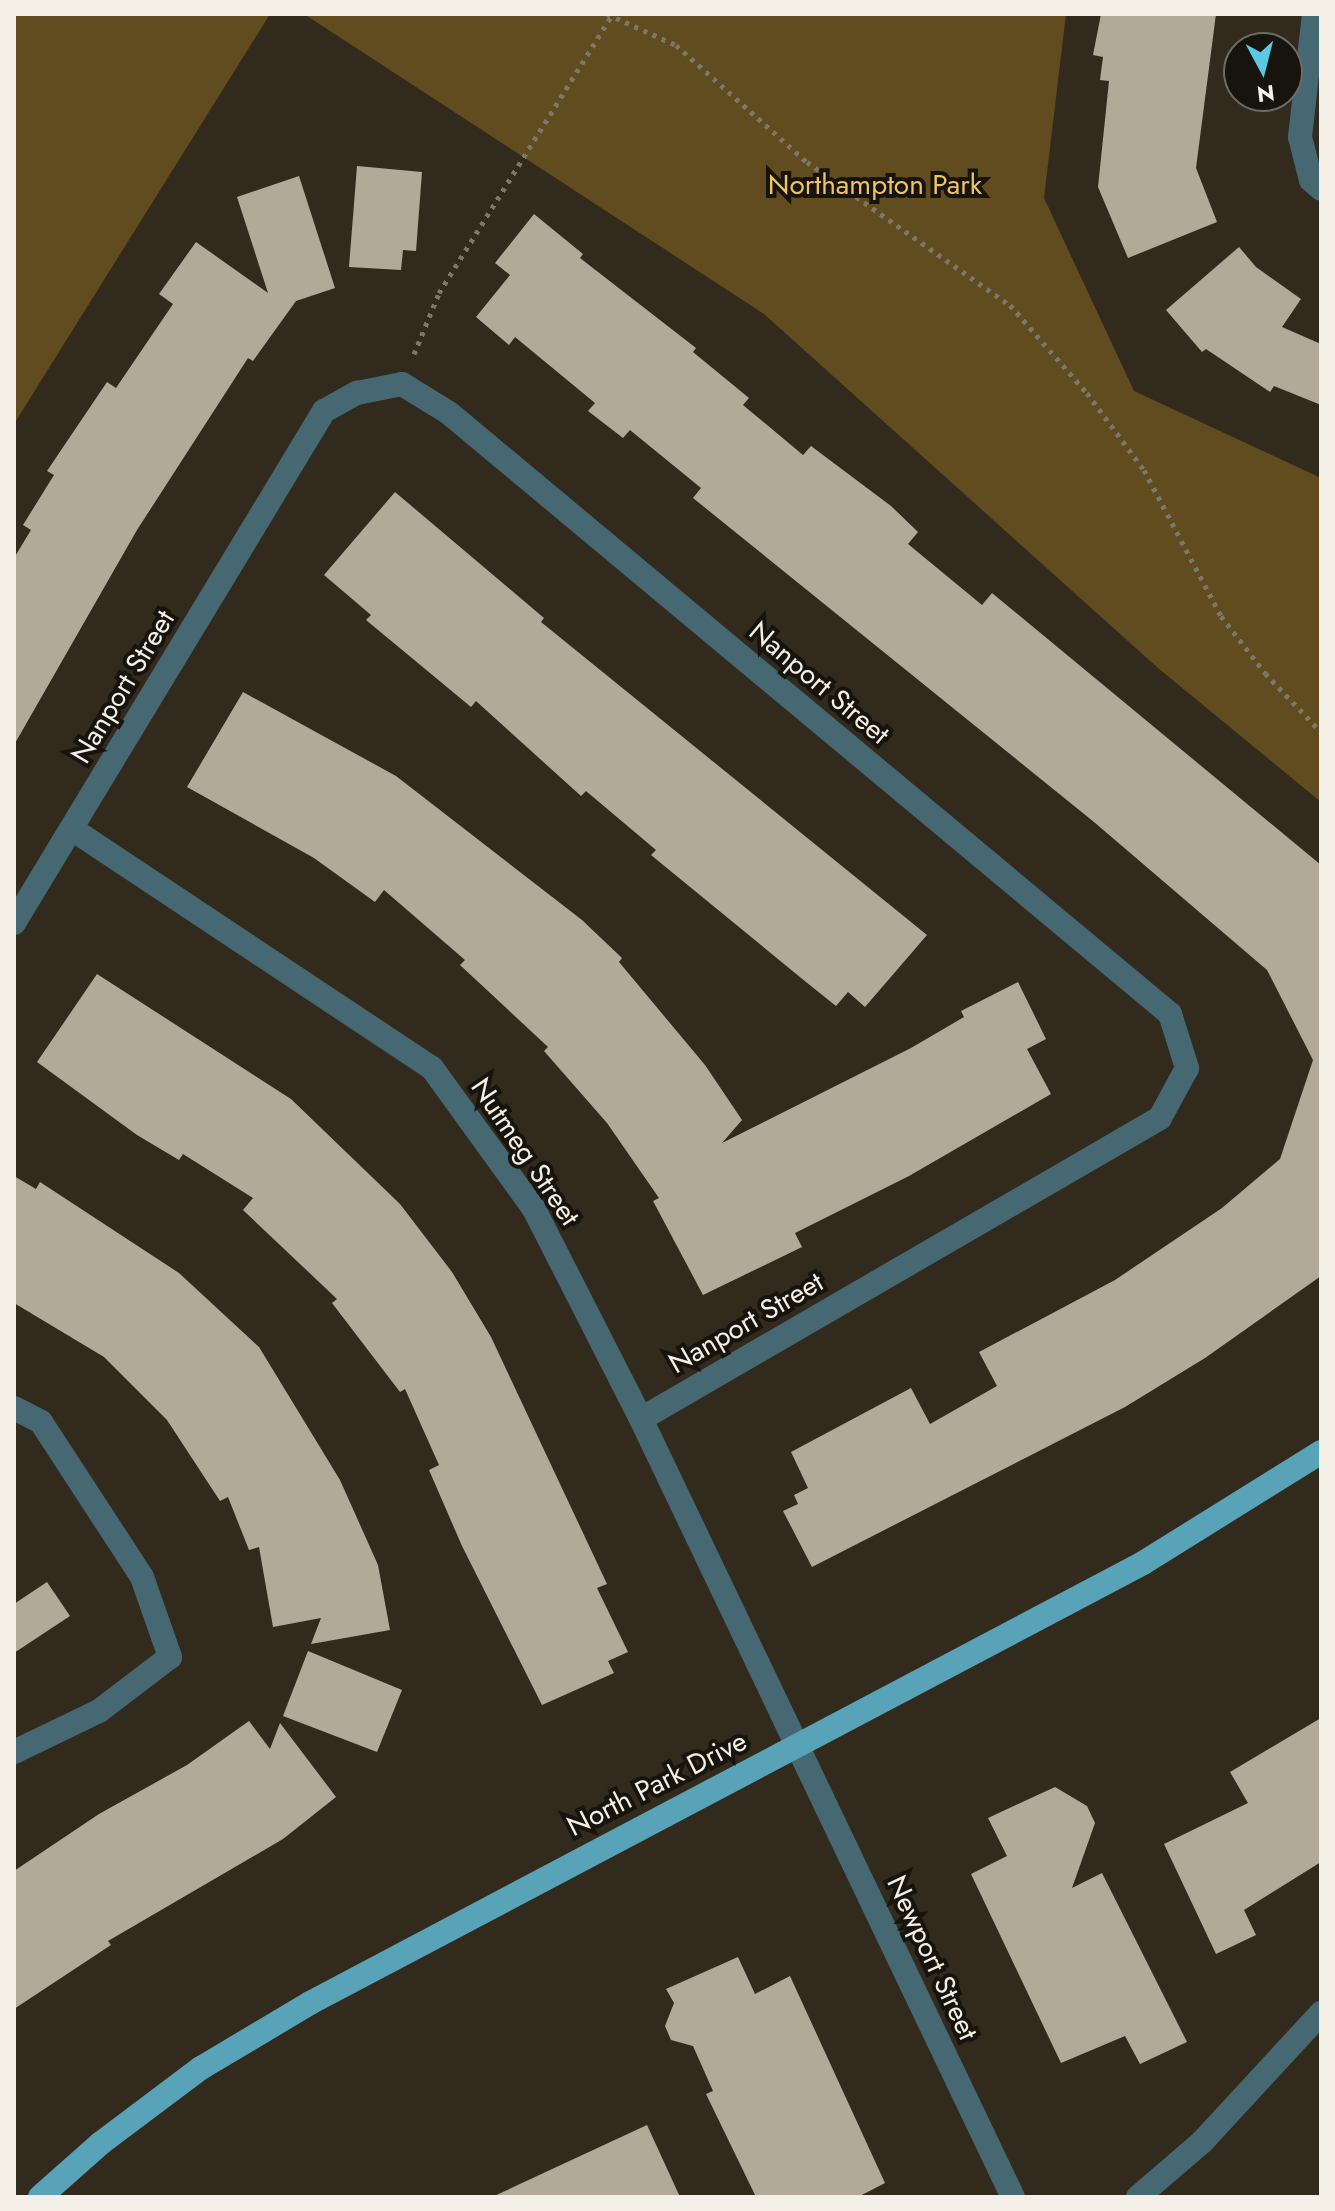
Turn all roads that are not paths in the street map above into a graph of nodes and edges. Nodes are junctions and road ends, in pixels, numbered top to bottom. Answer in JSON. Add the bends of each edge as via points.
{"nodes":[{"id":1,"x":1314,"y":14,"type":"edge"},
{"id":2,"x":1321,"y":189,"type":"edge"},
{"id":3,"x":72,"y":829,"type":"junction"},
{"id":4,"x":14,"y":923,"type":"edge"},
{"id":5,"x":14,"y":1408,"type":"edge"},
{"id":6,"x":641,"y":1419,"type":"junction"},
{"id":7,"x":1321,"y":1452,"type":"edge"},
{"id":8,"x":798,"y":1745,"type":"junction"},
{"id":9,"x":14,"y":1752,"type":"edge"},
{"id":10,"x":1321,"y":2013,"type":"edge"},
{"id":11,"x":40,"y":2197,"type":"edge"},
{"id":12,"x":1013,"y":2197,"type":"edge"},
{"id":13,"x":1138,"y":2197,"type":"edge"}],
"edges":[{"from":1,"to":2,"type":"street","via":[[1300,137],[1311,180]]},
{"from":3,"to":4,"type":"street","name":"Nanport Street"},
{"from":3,"to":6,"type":"street","name":"Nutmeg Street","via":[[432,1068],[534,1209]]},
{"from":3,"to":6,"type":"street","name":"Nanport Street","via":[[324,411],[357,393],[402,384],[449,413],[1170,1014],[1187,1068],[1160,1118]]},
{"from":5,"to":9,"type":"street","via":[[41,1422],[142,1577],[170,1657],[99,1711]]},
{"from":6,"to":8,"type":"street","name":"Nutmeg Street"},
{"from":7,"to":8,"type":"main road","name":"North Park Drive","via":[[1143,1563]]},
{"from":8,"to":11,"type":"main road","name":"North Park Drive","via":[[310,2003],[201,2068]]},
{"from":8,"to":12,"type":"street","name":"Newport Street"},
{"from":10,"to":13,"type":"street","via":[[1202,2142]]}]}
